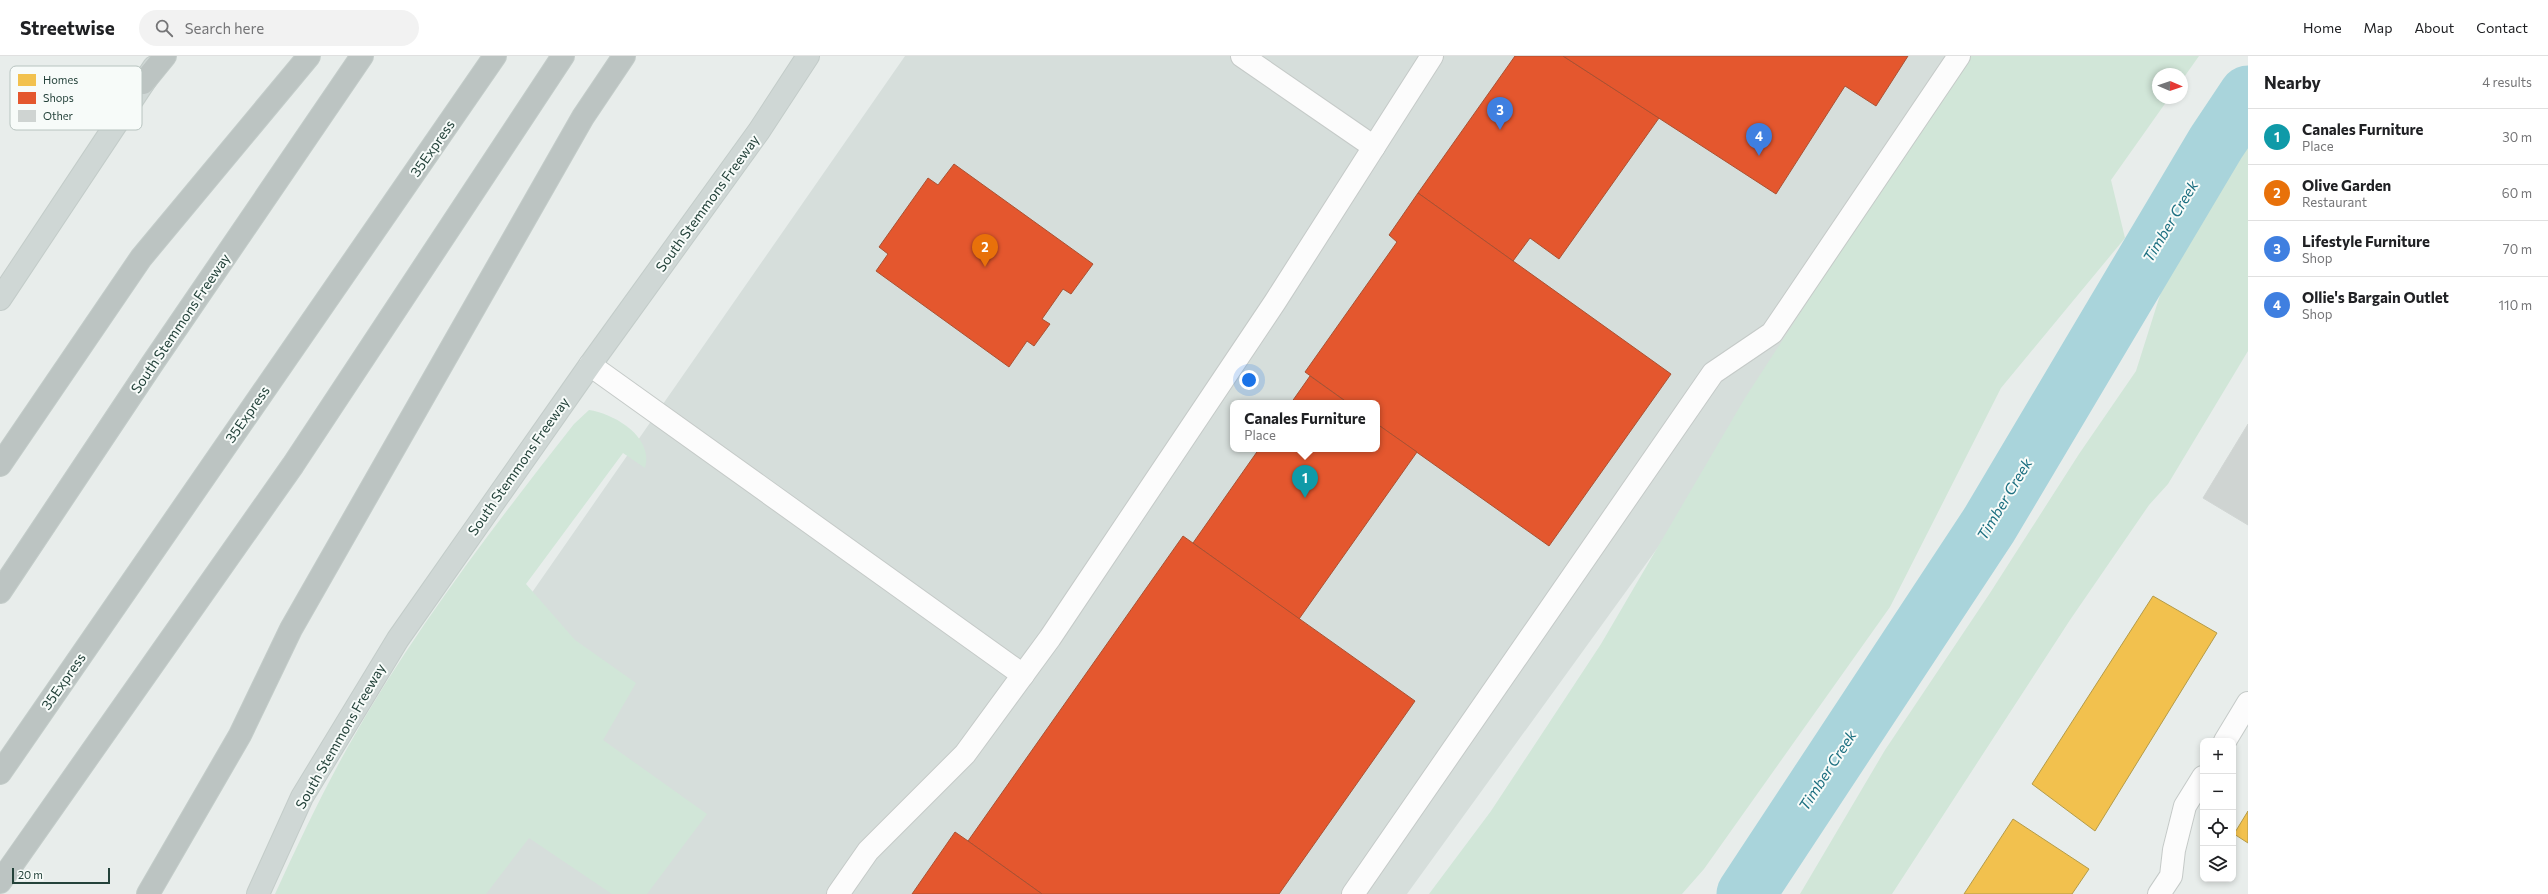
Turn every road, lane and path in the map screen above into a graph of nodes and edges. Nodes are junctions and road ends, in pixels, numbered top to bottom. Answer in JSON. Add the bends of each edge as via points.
{"nodes":[{"id":1,"x":163,"y":56,"type":"edge"},
{"id":2,"x":309,"y":56,"type":"edge"},
{"id":3,"x":362,"y":56,"type":"edge"},
{"id":4,"x":495,"y":56,"type":"edge"},
{"id":5,"x":563,"y":56,"type":"edge"},
{"id":6,"x":624,"y":56,"type":"edge"},
{"id":7,"x":808,"y":56,"type":"edge"},
{"id":8,"x":1242,"y":56,"type":"edge"},
{"id":9,"x":1432,"y":56,"type":"edge"},
{"id":10,"x":1959,"y":56,"type":"edge"},
{"id":11,"x":143,"y":82,"type":"edge"},
{"id":12,"x":111,"y":130,"type":"edge"},
{"id":13,"x":1374,"y":147,"type":"junction"},
{"id":14,"x":0,"y":298,"type":"edge"},
{"id":15,"x":590,"y":365,"type":"junction"},
{"id":16,"x":0,"y":466,"type":"edge"},
{"id":17,"x":0,"y":592,"type":"edge"},
{"id":18,"x":1023,"y":675,"type":"junction"},
{"id":19,"x":2248,"y":703,"type":"edge"},
{"id":20,"x":2227,"y":738,"type":"edge"},
{"id":21,"x":0,"y":773,"type":"edge"},
{"id":22,"x":2200,"y":781,"type":"edge"},
{"id":23,"x":196,"y":808,"type":"junction"},
{"id":24,"x":0,"y":882,"type":"edge"},
{"id":25,"x":148,"y":894,"type":"edge"},
{"id":26,"x":165,"y":894,"type":"edge"},
{"id":27,"x":258,"y":894,"type":"edge"},
{"id":28,"x":838,"y":894,"type":"edge"},
{"id":29,"x":1353,"y":894,"type":"edge"},
{"id":30,"x":2160,"y":894,"type":"edge"}],
"edges":[{"from":1,"to":11,"type":"highway"},
{"from":2,"to":16,"type":"highway","via":[[141,258]]},
{"from":3,"to":17,"type":"highway","name":"South Stemmons Freeway"},
{"from":4,"to":21,"type":"highway","name":"35Express"},
{"from":5,"to":24,"type":"highway","via":[[293,465]]},
{"from":6,"to":23,"type":"highway","via":[[583,117],[291,629],[240,735]]},
{"from":7,"to":15,"type":"main road","name":"South Stemmons Freeway","via":[[759,131]]},
{"from":8,"to":13,"type":"lane"},
{"from":9,"to":13,"type":"lane"},
{"from":10,"to":29,"type":"lane","via":[[1772,333],[1712,373]]},
{"from":12,"to":14,"type":"main road"},
{"from":13,"to":18,"type":"lane","via":[[1262,322]]},
{"from":15,"to":18,"type":"lane"},
{"from":15,"to":27,"type":"main road","name":"South Stemmons Freeway","via":[[398,638],[302,797]]},
{"from":18,"to":28,"type":"lane","via":[[965,754],[868,851]]},
{"from":19,"to":20,"type":"lane"},
{"from":22,"to":30,"type":"lane","via":[[2185,806],[2174,850],[2172,876]]},
{"from":23,"to":25,"type":"highway"},
{"from":23,"to":26,"type":"highway"}]}
